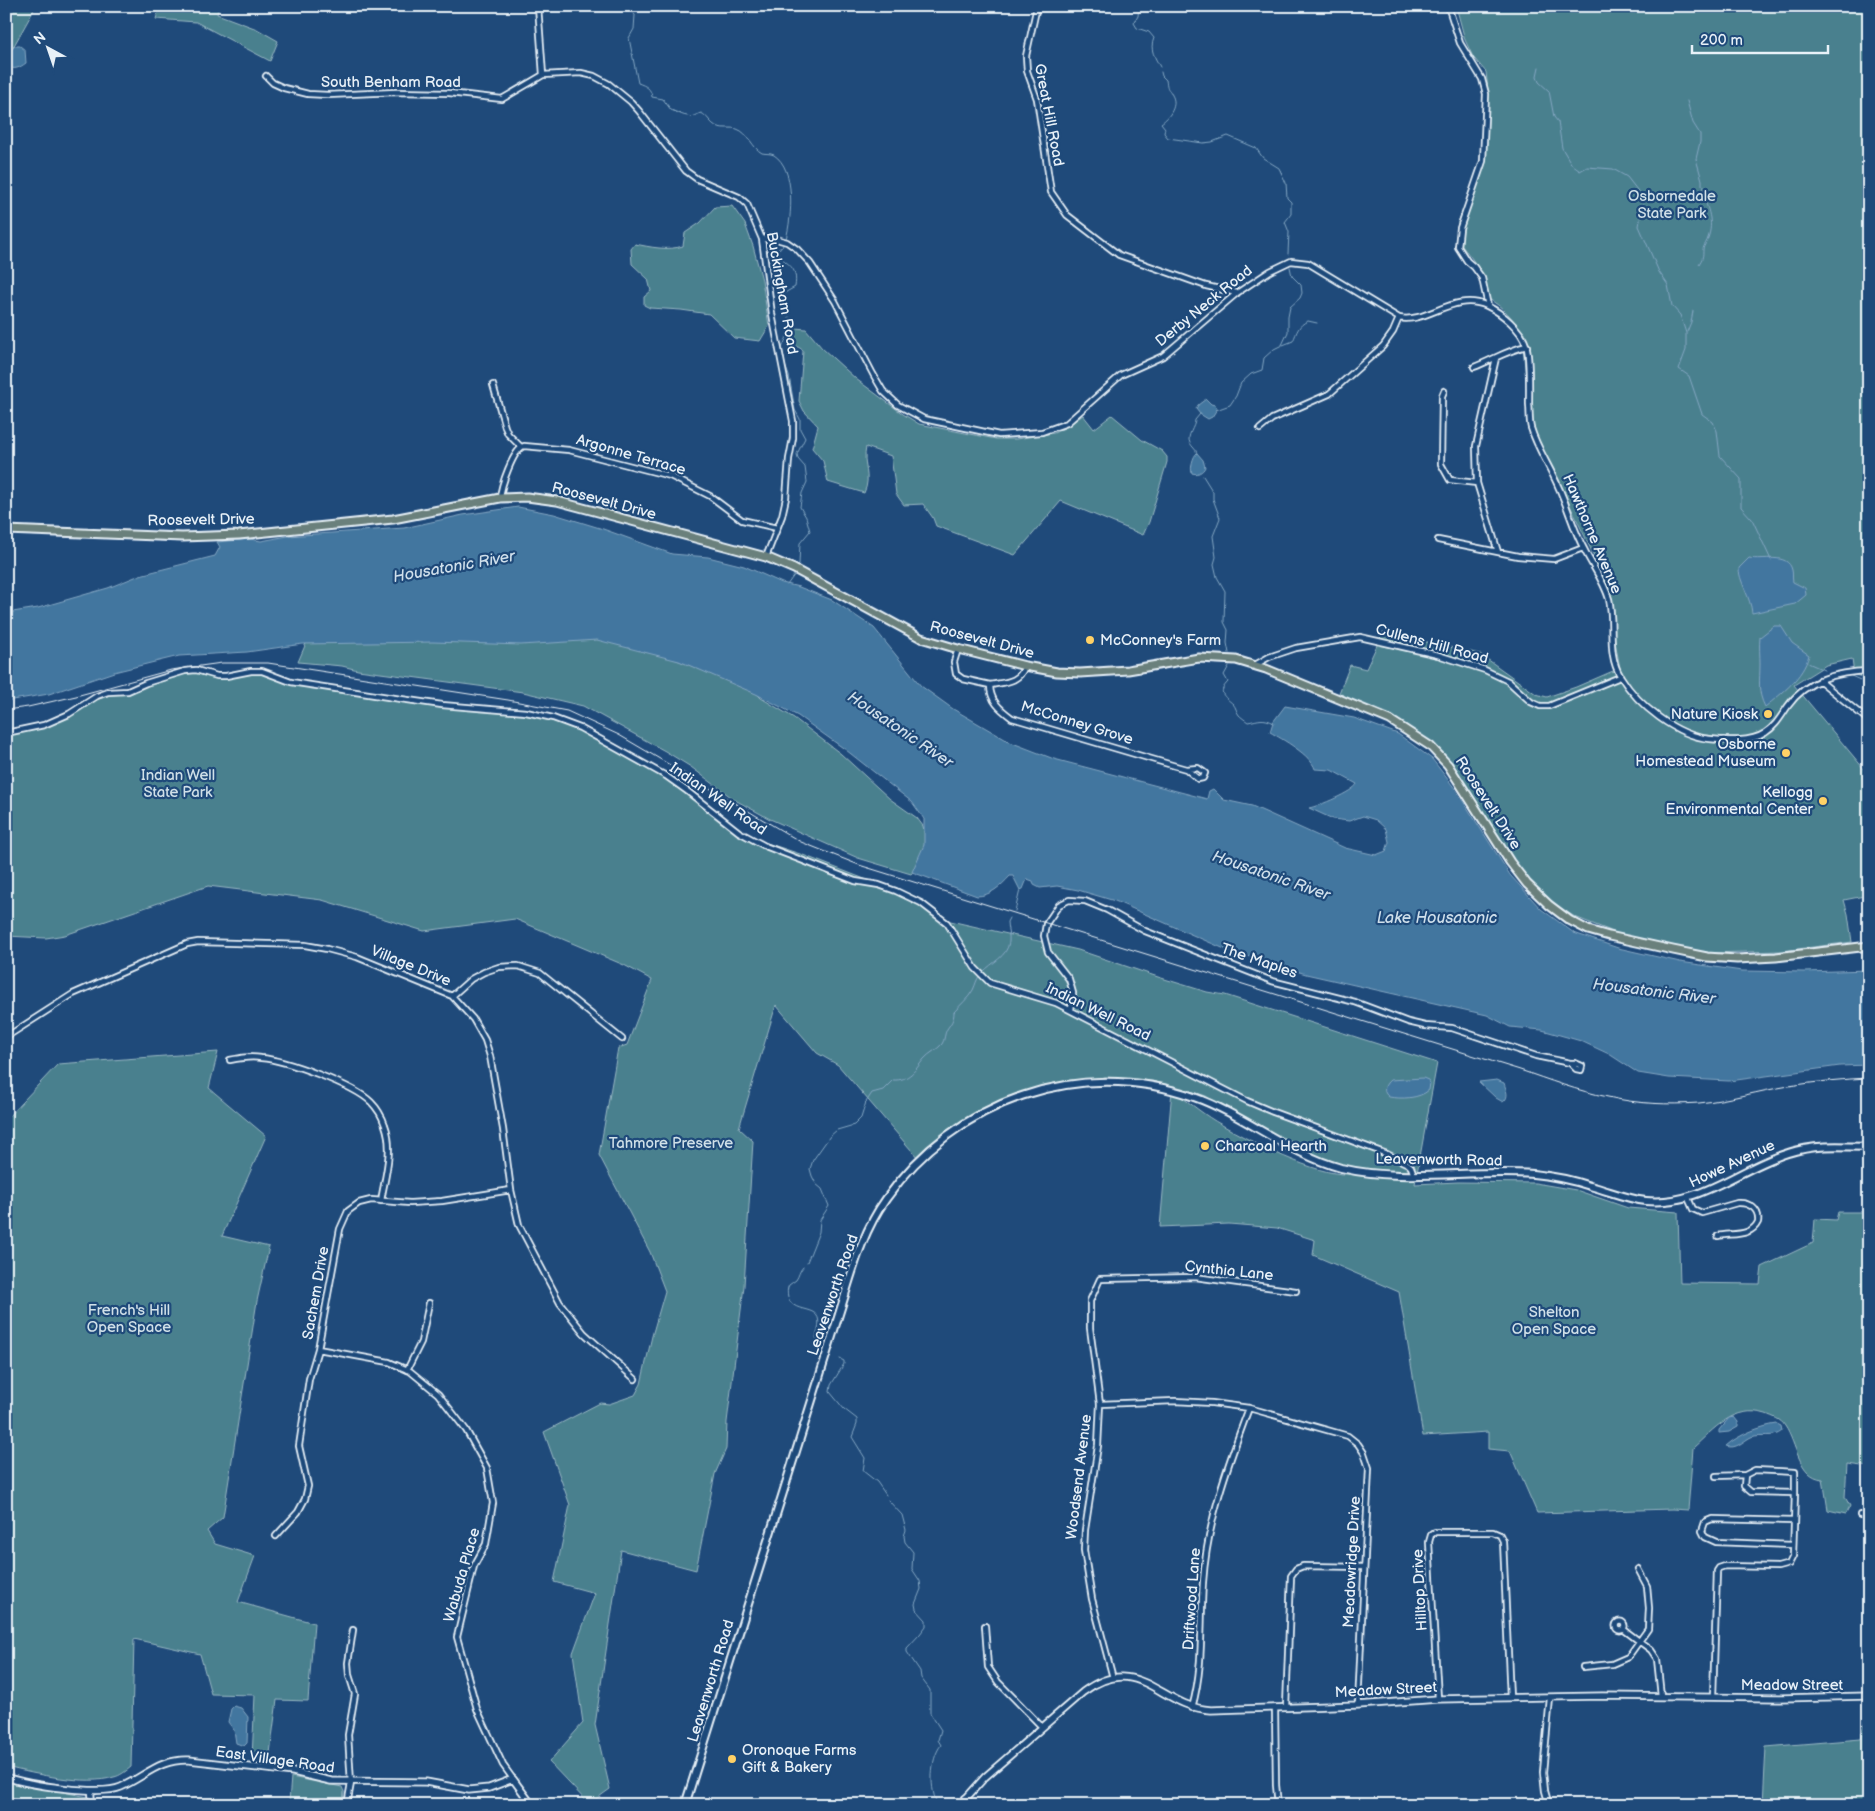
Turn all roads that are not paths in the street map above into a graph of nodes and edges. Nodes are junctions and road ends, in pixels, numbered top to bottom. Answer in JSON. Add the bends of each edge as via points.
{"nodes":[{"id":1,"x":538,"y":6,"type":"edge"},
{"id":2,"x":1038,"y":6,"type":"edge"},
{"id":3,"x":1448,"y":6,"type":"edge"},
{"id":4,"x":543,"y":75,"type":"junction"},
{"id":5,"x":266,"y":76,"type":"dead end"},
{"id":6,"x":762,"y":239,"type":"junction"},
{"id":7,"x":1237,"y":293,"type":"junction"},
{"id":8,"x":1488,"y":306,"type":"junction"},
{"id":9,"x":1399,"y":318,"type":"junction"},
{"id":10,"x":1527,"y":346,"type":"junction"},
{"id":11,"x":1496,"y":358,"type":"junction"},
{"id":12,"x":1474,"y":367,"type":"dead end"},
{"id":13,"x":493,"y":385,"type":"dead end"},
{"id":14,"x":1444,"y":390,"type":"dead end"},
{"id":15,"x":1260,"y":429,"type":"dead end"},
{"id":16,"x":521,"y":447,"type":"junction"},
{"id":17,"x":1477,"y":483,"type":"junction"},
{"id":18,"x":500,"y":498,"type":"junction"},
{"id":19,"x":777,"y":528,"type":"junction"},
{"id":20,"x":6,"y":530,"type":"edge"},
{"id":21,"x":1438,"y":540,"type":"dead end"},
{"id":22,"x":1583,"y":548,"type":"junction"},
{"id":23,"x":1498,"y":552,"type":"junction"},
{"id":24,"x":766,"y":557,"type":"junction"},
{"id":25,"x":958,"y":649,"type":"junction"},
{"id":26,"x":1255,"y":664,"type":"junction"},
{"id":27,"x":1025,"y":666,"type":"junction"},
{"id":28,"x":1869,"y":670,"type":"edge"},
{"id":29,"x":1620,"y":677,"type":"junction"},
{"id":30,"x":1820,"y":680,"type":"junction"},
{"id":31,"x":990,"y":685,"type":"junction"},
{"id":32,"x":1869,"y":721,"type":"edge"},
{"id":33,"x":6,"y":733,"type":"edge"},
{"id":34,"x":1186,"y":769,"type":"dead end"},
{"id":35,"x":1869,"y":946,"type":"edge"},
{"id":36,"x":452,"y":996,"type":"junction"},
{"id":37,"x":1071,"y":1010,"type":"junction"},
{"id":38,"x":6,"y":1037,"type":"edge"},
{"id":39,"x":622,"y":1039,"type":"dead end"},
{"id":40,"x":230,"y":1060,"type":"dead end"},
{"id":41,"x":1570,"y":1064,"type":"dead end"},
{"id":42,"x":1869,"y":1147,"type":"edge"},
{"id":43,"x":1520,"y":1174,"type":"joint"},
{"id":44,"x":1414,"y":1175,"type":"junction"},
{"id":45,"x":511,"y":1190,"type":"junction"},
{"id":46,"x":1688,"y":1198,"type":"junction"},
{"id":47,"x":381,"y":1201,"type":"junction"},
{"id":48,"x":1718,"y":1236,"type":"dead end"},
{"id":49,"x":1100,"y":1279,"type":"joint"},
{"id":50,"x":1296,"y":1292,"type":"dead end"},
{"id":51,"x":428,"y":1303,"type":"dead end"},
{"id":52,"x":318,"y":1349,"type":"junction"},
{"id":53,"x":407,"y":1370,"type":"junction"},
{"id":54,"x":635,"y":1378,"type":"dead end"},
{"id":55,"x":1100,"y":1404,"type":"junction"},
{"id":56,"x":1249,"y":1408,"type":"junction"},
{"id":57,"x":1716,"y":1476,"type":"dead end"},
{"id":58,"x":1745,"y":1476,"type":"junction"},
{"id":59,"x":1795,"y":1493,"type":"junction"},
{"id":60,"x":1860,"y":1515,"type":"dead end"},
{"id":61,"x":1869,"y":1516,"type":"edge"},
{"id":62,"x":1794,"y":1521,"type":"junction"},
{"id":63,"x":276,"y":1536,"type":"dead end"},
{"id":64,"x":1793,"y":1545,"type":"junction"},
{"id":65,"x":1364,"y":1567,"type":"junction"},
{"id":66,"x":1638,"y":1569,"type":"dead end"},
{"id":67,"x":986,"y":1626,"type":"dead end"},
{"id":68,"x":1623,"y":1629,"type":"dead end"},
{"id":69,"x":353,"y":1630,"type":"dead end"},
{"id":70,"x":1640,"y":1641,"type":"junction"},
{"id":71,"x":1583,"y":1667,"type":"dead end"},
{"id":72,"x":1113,"y":1678,"type":"junction"},
{"id":73,"x":1661,"y":1696,"type":"junction"},
{"id":74,"x":1869,"y":1696,"type":"edge"},
{"id":75,"x":1713,"y":1697,"type":"junction"},
{"id":76,"x":1510,"y":1698,"type":"junction"},
{"id":77,"x":1550,"y":1698,"type":"junction"},
{"id":78,"x":1438,"y":1699,"type":"junction"},
{"id":79,"x":1358,"y":1705,"type":"junction"},
{"id":80,"x":1286,"y":1707,"type":"junction"},
{"id":81,"x":1192,"y":1708,"type":"junction"},
{"id":82,"x":1275,"y":1708,"type":"junction"},
{"id":83,"x":1042,"y":1727,"type":"junction"},
{"id":84,"x":6,"y":1777,"type":"edge"},
{"id":85,"x":513,"y":1779,"type":"junction"},
{"id":86,"x":351,"y":1783,"type":"junction"},
{"id":87,"x":90,"y":1791,"type":"junction"},
{"id":88,"x":965,"y":1798,"type":"junction"},
{"id":89,"x":92,"y":1805,"type":"edge"},
{"id":90,"x":347,"y":1805,"type":"edge"},
{"id":91,"x":532,"y":1805,"type":"edge"},
{"id":92,"x":685,"y":1805,"type":"edge"},
{"id":93,"x":960,"y":1805,"type":"edge"},
{"id":94,"x":973,"y":1805,"type":"edge"},
{"id":95,"x":1278,"y":1805,"type":"edge"},
{"id":96,"x":1549,"y":1805,"type":"edge"}],
"edges":[{"from":1,"to":4,"type":"street"},
{"from":2,"to":7,"type":"street","name":"Great Hill Road","via":[[1027,51],[1026,71],[1037,99],[1048,180],[1056,202],[1067,215],[1119,255],[1206,286]]},
{"from":3,"to":8,"type":"street","via":[[1460,42],[1482,79],[1486,94],[1483,161],[1463,220],[1458,247],[1482,278]]},
{"from":4,"to":5,"type":"street","name":"South Benham Road","via":[[502,99],[449,92],[308,94],[284,88]]},
{"from":4,"to":6,"type":"street","name":"Buckingham Road","via":[[581,73],[594,76],[614,88],[640,111],[686,171],[743,200]]},
{"from":6,"to":7,"type":"street","name":"Derby Neck Road","via":[[787,242],[810,263],[835,301],[883,391],[898,405],[924,419],[998,435],[1042,432],[1067,423],[1121,375],[1169,352]]},
{"from":6,"to":19,"type":"street","name":"Buckingham Road","via":[[772,314],[794,429],[786,498]]},
{"from":7,"to":9,"type":"street","name":"Derby Neck Road","via":[[1285,262],[1298,260],[1313,265]]},
{"from":8,"to":9,"type":"street","via":[[1452,304],[1416,317]]},
{"from":8,"to":10,"type":"street","via":[[1519,331]]},
{"from":9,"to":15,"type":"street","via":[[1383,346],[1329,394],[1272,419]]},
{"from":10,"to":11,"type":"street","via":[[1511,349]]},
{"from":10,"to":22,"type":"street","name":"Hawthorne Avenue","via":[[1530,427]]},
{"from":11,"to":12,"type":"street"},
{"from":11,"to":17,"type":"street","via":[[1476,446]]},
{"from":13,"to":16,"type":"street","via":[[504,427]]},
{"from":14,"to":17,"type":"street","via":[[1441,464],[1450,480]]},
{"from":16,"to":18,"type":"street"},
{"from":16,"to":19,"type":"street","name":"Argonne Terrace","via":[[569,450],[670,476],[710,496],[742,520]]},
{"from":17,"to":23,"type":"street"},
{"from":18,"to":20,"type":"main road","name":"Roosevelt Drive","via":[[393,519],[239,535],[182,537]]},
{"from":18,"to":24,"type":"main road","name":"Roosevelt Drive","via":[[557,501]]},
{"from":19,"to":24,"type":"street","name":"Buckingham Road"},
{"from":21,"to":23,"type":"street"},
{"from":22,"to":23,"type":"street","via":[[1554,560]]},
{"from":22,"to":29,"type":"street","name":"Hawthorne Avenue","via":[[1609,600],[1612,653]]},
{"from":24,"to":25,"type":"main road","name":"Roosevelt Drive","via":[[920,638]]},
{"from":25,"to":27,"type":"main road","name":"Roosevelt Drive"},
{"from":25,"to":31,"type":"street","via":[[954,662],[956,674],[963,679]]},
{"from":26,"to":27,"type":"main road","name":"Roosevelt Drive","via":[[1208,658],[1101,673],[1057,672]]},
{"from":26,"to":29,"type":"street","name":"Cullens Hill Road","via":[[1296,648],[1360,637],[1438,655],[1485,670],[1508,681],[1540,706],[1549,706]]},
{"from":26,"to":35,"type":"main road","name":"Roosevelt Drive","via":[[1390,720],[1430,746],[1448,765],[1527,884],[1549,905],[1588,930],[1707,957],[1737,959]]},
{"from":27,"to":31,"type":"street","name":"McConney Grove","via":[[1018,678]]},
{"from":28,"to":30,"type":"street","name":"Hawthorne Avenue","via":[[1844,672]]},
{"from":29,"to":30,"type":"street","name":"Hawthorne Avenue","via":[[1654,714],[1698,738],[1716,740],[1764,735],[1795,698]]},
{"from":30,"to":32,"type":"street"},
{"from":31,"to":34,"type":"street","name":"McConney Grove","via":[[990,695],[998,707],[1012,718]]},
{"from":33,"to":37,"type":"street","name":"Indian Well Road","via":[[44,725],[108,692],[128,691],[196,670],[216,676],[262,672],[291,682],[401,699],[539,714],[580,728],[666,776],[739,832],[765,846],[855,881],[896,891],[921,903],[947,923],[982,976],[995,985]]},
{"from":36,"to":38,"type":"street","name":"Village Drive","via":[[357,957],[327,949],[305,945],[198,942],[73,994]]},
{"from":36,"to":39,"type":"street","via":[[484,972],[518,966],[540,973]]},
{"from":36,"to":45,"type":"street","name":"Village Drive","via":[[473,1019],[490,1056]]},
{"from":37,"to":41,"type":"street","name":"The Maples","via":[[1073,994],[1069,979],[1048,952],[1044,936],[1046,924],[1059,905],[1070,900],[1085,901],[1145,931],[1272,981],[1355,1002],[1408,1022],[1452,1028]]},
{"from":37,"to":44,"type":"street","name":"Indian Well Road","via":[[1256,1104],[1388,1154],[1412,1167]]},
{"from":40,"to":47,"type":"street","via":[[247,1057],[272,1059],[334,1080],[370,1101],[379,1112],[388,1139],[389,1156]]},
{"from":42,"to":46,"type":"main road","name":"Howe Avenue","via":[[1796,1150]]},
{"from":43,"to":44,"type":"main road","name":"Leavenworth Road"},
{"from":43,"to":46,"type":"main road","name":"Howe Avenue","via":[[1571,1180],[1644,1201]]},
{"from":44,"to":92,"type":"main road","name":"Leavenworth Road","via":[[1360,1172],[1328,1164],[1214,1104],[1161,1087],[1128,1082],[1055,1087],[1015,1098],[973,1118],[927,1151],[885,1200],[857,1257]]},
{"from":45,"to":47,"type":"street","name":"Sachem Drive","via":[[442,1201]]},
{"from":45,"to":54,"type":"street","name":"Village Drive","via":[[519,1225],[560,1303],[584,1333]]},
{"from":46,"to":48,"type":"street","via":[[1693,1209],[1702,1213],[1743,1202],[1757,1213],[1758,1222],[1751,1231]]},
{"from":47,"to":52,"type":"street","name":"Sachem Drive","via":[[359,1203],[348,1210],[342,1223]]},
{"from":49,"to":50,"type":"street","name":"Cynthia Lane","via":[[1195,1277]]},
{"from":49,"to":55,"type":"street","name":"Woodsend Avenue","via":[[1090,1301],[1090,1319]]},
{"from":51,"to":53,"type":"street","via":[[421,1342]]},
{"from":52,"to":53,"type":"street","name":"Wabuda Place","via":[[389,1362]]},
{"from":52,"to":63,"type":"street","name":"Sachem Drive","via":[[309,1379],[298,1446],[308,1486],[298,1512]]},
{"from":53,"to":85,"type":"street","name":"Wabuda Place","via":[[438,1394],[466,1430],[487,1468],[493,1503],[486,1544],[474,1566],[457,1637],[477,1708],[494,1748]]},
{"from":55,"to":56,"type":"street","via":[[1175,1401]]},
{"from":55,"to":72,"type":"street","name":"Woodsend Avenue","via":[[1098,1446],[1084,1550],[1092,1599]]},
{"from":56,"to":65,"type":"street","name":"Meadowridge Drive","via":[[1341,1433],[1358,1444],[1369,1468]]},
{"from":56,"to":81,"type":"street","name":"Driftwood Lane","via":[[1210,1529],[1203,1581],[1199,1681]]},
{"from":57,"to":58,"type":"street"},
{"from":58,"to":59,"type":"street","via":[[1744,1486],[1751,1492]]},
{"from":58,"to":59,"type":"street","via":[[1755,1470],[1796,1472]]},
{"from":59,"to":62,"type":"street"},
{"from":60,"to":61,"type":"street"},
{"from":62,"to":64,"type":"street"},
{"from":62,"to":64,"type":"street","via":[[1712,1519],[1705,1522],[1702,1531],[1705,1537],[1716,1542]]},
{"from":64,"to":75,"type":"street","via":[[1792,1560],[1784,1567],[1725,1566],[1717,1571]]},
{"from":65,"to":79,"type":"street","name":"Meadowridge Drive"},
{"from":65,"to":80,"type":"street","via":[[1303,1566],[1291,1576]]},
{"from":66,"to":70,"type":"street","via":[[1647,1586],[1650,1608],[1648,1629]]},
{"from":67,"to":83,"type":"street","via":[[988,1667],[998,1682]]},
{"from":68,"to":70,"type":"street"},
{"from":69,"to":86,"type":"street","via":[[348,1664],[355,1694],[348,1735]]},
{"from":70,"to":71,"type":"street","via":[[1628,1657],[1612,1664]]},
{"from":70,"to":73,"type":"street","via":[[1657,1658]]},
{"from":72,"to":81,"type":"street","name":"Meadow Street","via":[[1149,1683]]},
{"from":72,"to":83,"type":"street","name":"Meadow Street","via":[[1089,1688]]},
{"from":73,"to":75,"type":"street","name":"Meadow Street"},
{"from":73,"to":77,"type":"street","name":"Meadow Street"},
{"from":74,"to":75,"type":"street","name":"Meadow Street"},
{"from":76,"to":77,"type":"street","name":"Meadow Street"},
{"from":76,"to":78,"type":"street","name":"Meadow Street"},
{"from":76,"to":78,"type":"street","name":"Hilltop Drive","via":[[1503,1540],[1494,1532],[1435,1532],[1429,1542]]},
{"from":77,"to":96,"type":"street","via":[[1543,1772]]},
{"from":78,"to":79,"type":"street","name":"Meadow Street"},
{"from":79,"to":80,"type":"street","name":"Meadow Street"},
{"from":80,"to":82,"type":"street","name":"Meadow Street"},
{"from":81,"to":82,"type":"street","name":"Meadow Street"},
{"from":82,"to":95,"type":"street"},
{"from":83,"to":88,"type":"street","name":"Meadow Street"},
{"from":84,"to":87,"type":"street","name":"East Village Road"},
{"from":85,"to":86,"type":"street","name":"East Village Road","via":[[489,1788],[469,1790],[419,1782]]},
{"from":85,"to":91,"type":"street"},
{"from":86,"to":87,"type":"street","name":"East Village Road","via":[[293,1772],[177,1760],[163,1763],[121,1788]]},
{"from":86,"to":90,"type":"street"},
{"from":87,"to":89,"type":"street"},
{"from":88,"to":93,"type":"street","name":"Meadow Street"},
{"from":88,"to":94,"type":"street"}]}
